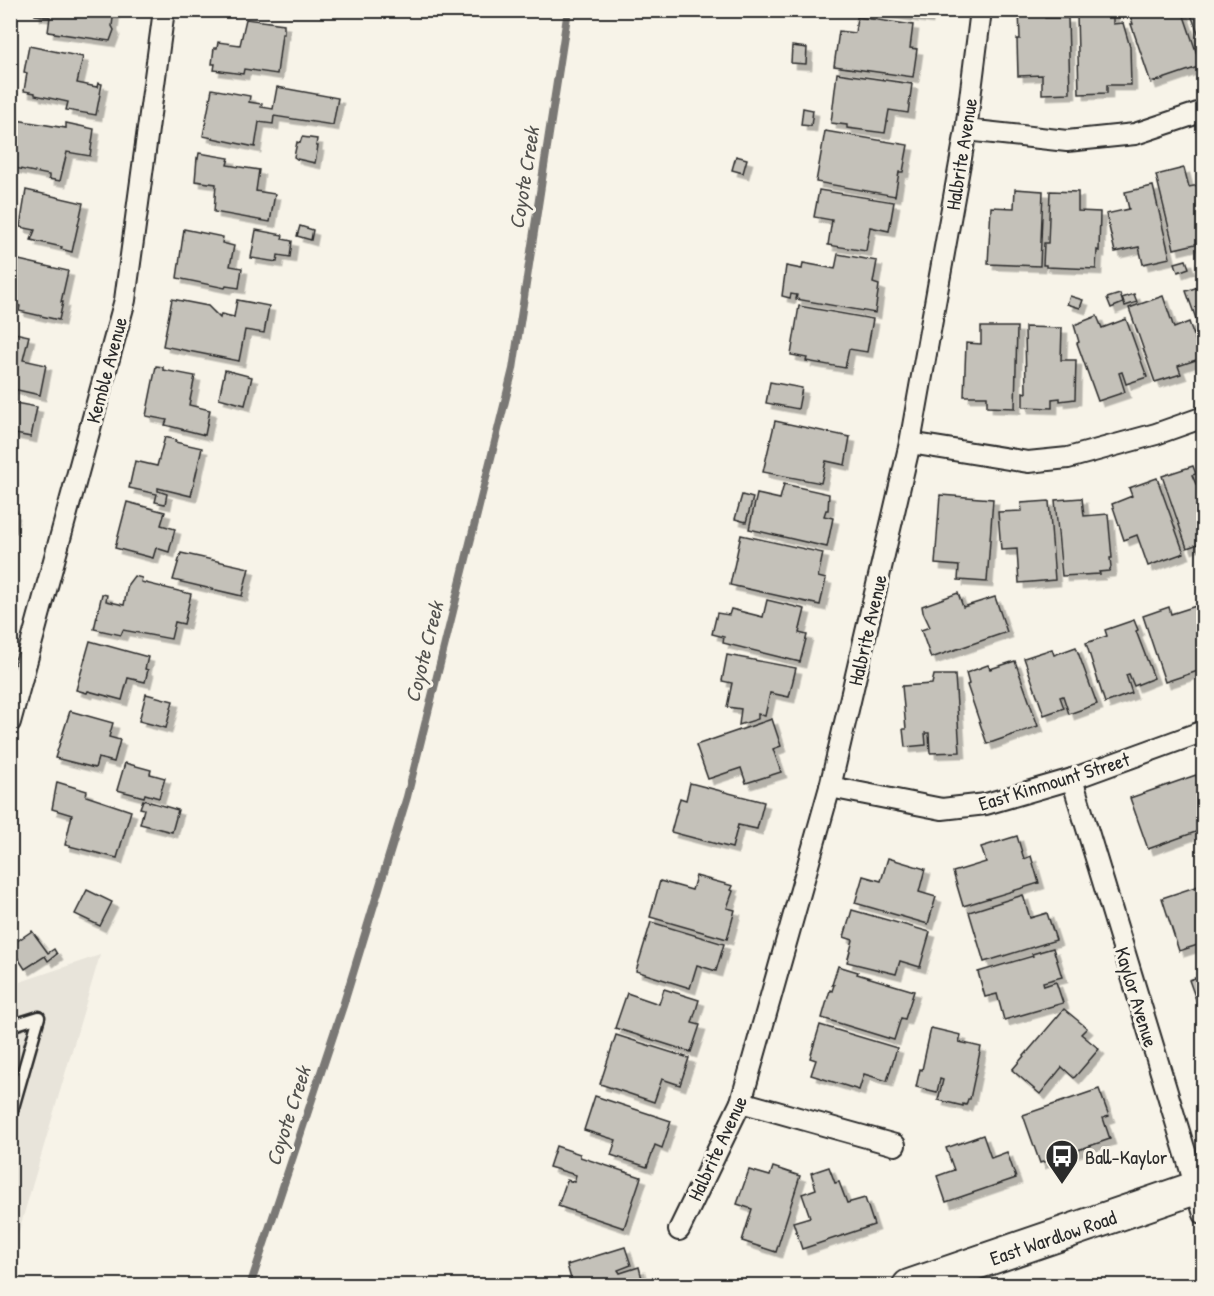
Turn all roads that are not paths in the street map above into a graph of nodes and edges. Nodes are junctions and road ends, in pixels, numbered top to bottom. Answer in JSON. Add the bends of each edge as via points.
{"nodes":[{"id":1,"x":164,"y":10,"type":"edge"},
{"id":2,"x":981,"y":10,"type":"edge"},
{"id":3,"x":1203,"y":111,"type":"edge"},
{"id":4,"x":966,"y":130,"type":"junction"},
{"id":5,"x":1203,"y":417,"type":"edge"},
{"id":6,"x":910,"y":442,"type":"junction"},
{"id":7,"x":10,"y":722,"type":"edge"},
{"id":8,"x":1203,"y":731,"type":"edge"},
{"id":9,"x":1072,"y":779,"type":"junction"},
{"id":10,"x":830,"y":787,"type":"junction"},
{"id":11,"x":10,"y":1026,"type":"edge"},
{"id":12,"x":13,"y":1102,"type":"edge"},
{"id":13,"x":741,"y":1102,"type":"junction"},
{"id":14,"x":10,"y":1118,"type":"edge"},
{"id":15,"x":895,"y":1145,"type":"dead end"},
{"id":16,"x":1200,"y":1196,"type":"edge"},
{"id":17,"x":679,"y":1230,"type":"dead end"},
{"id":18,"x":909,"y":1286,"type":"edge"}],
"edges":[{"from":1,"to":7,"type":"street","name":"Kemble Avenue","via":[[125,300]]},
{"from":2,"to":4,"type":"street","name":"Halbrite Avenue"},
{"from":3,"to":4,"type":"street","via":[[1136,134],[1066,141]]},
{"from":4,"to":6,"type":"street","name":"Halbrite Avenue"},
{"from":5,"to":6,"type":"street","via":[[1068,458],[1028,462]]},
{"from":6,"to":10,"type":"street","name":"Halbrite Avenue"},
{"from":8,"to":9,"type":"street","name":"East Kinmount Street"},
{"from":9,"to":10,"type":"street","name":"East Kinmount Street","via":[[986,804],[942,809]]},
{"from":9,"to":16,"type":"street","name":"Kaylor Avenue"},
{"from":10,"to":13,"type":"street","name":"Halbrite Avenue"},
{"from":11,"to":12,"type":"lane","via":[[39,1017]]},
{"from":12,"to":14,"type":"lane"},
{"from":13,"to":15,"type":"street"},
{"from":13,"to":17,"type":"street","name":"Halbrite Avenue"},
{"from":16,"to":18,"type":"main road","name":"East Wardlow Road"}]}
